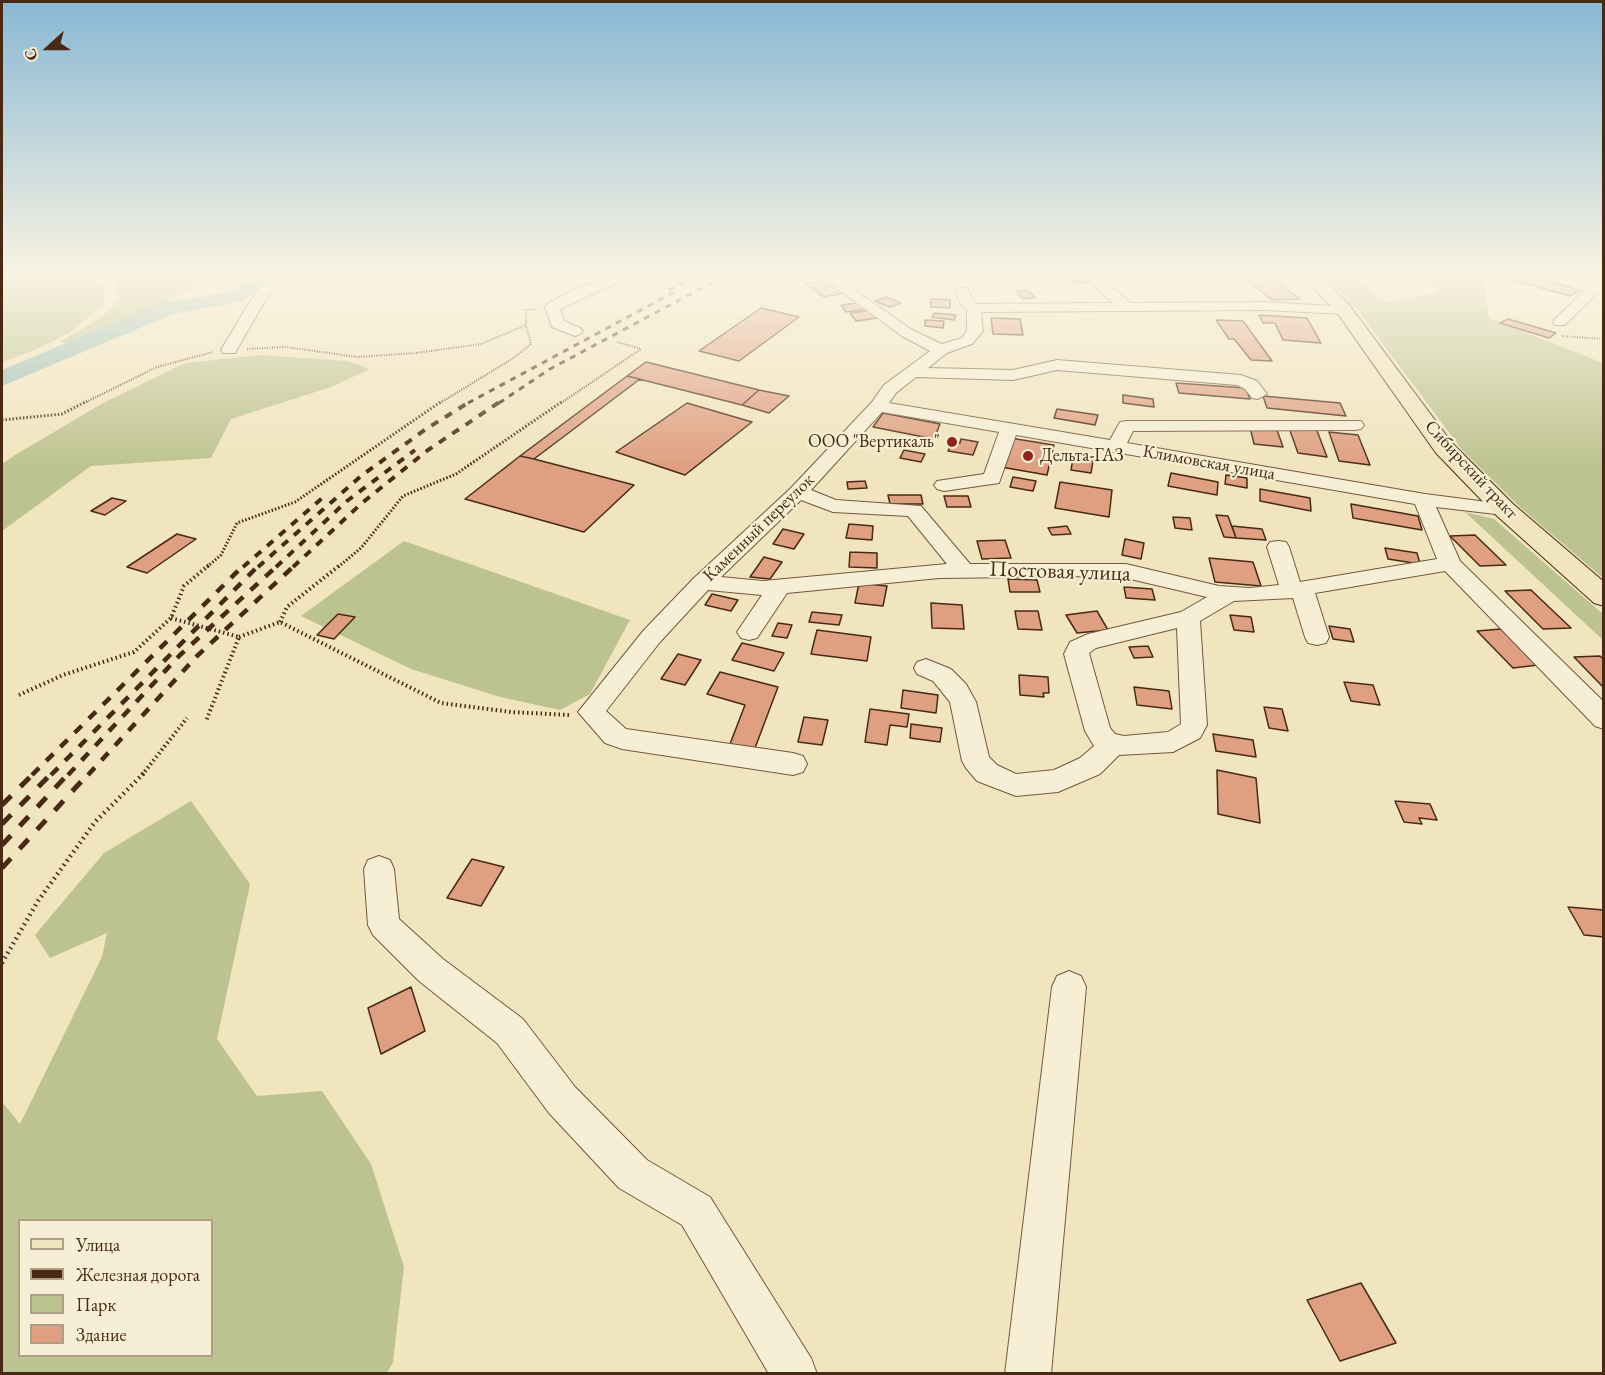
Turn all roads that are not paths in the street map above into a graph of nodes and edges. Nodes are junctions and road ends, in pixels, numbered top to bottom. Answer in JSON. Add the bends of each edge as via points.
{"nodes":[{"id":1,"x":236,"y":338,"type":"edge"},
{"id":2,"x":917,"y":338,"type":"edge"},
{"id":3,"x":969,"y":338,"type":"edge"},
{"id":4,"x":1364,"y":338,"type":"edge"},
{"id":5,"x":229,"y":350,"type":"road end"},
{"id":6,"x":941,"y":350,"type":"junction"},
{"id":7,"x":913,"y":372,"type":"junction"},
{"id":8,"x":1013,"y":375,"type":"junction"},
{"id":9,"x":1166,"y":388,"type":"dead end"},
{"id":10,"x":1257,"y":394,"type":"dead end"},
{"id":11,"x":878,"y":406,"type":"junction"},
{"id":12,"x":1355,"y":425,"type":"dead end"},
{"id":13,"x":1009,"y":429,"type":"junction"},
{"id":14,"x":1116,"y":447,"type":"junction"},
{"id":15,"x":944,"y":485,"type":"dead end"},
{"id":16,"x":798,"y":492,"type":"junction"},
{"id":17,"x":1425,"y":500,"type":"junction"},
{"id":18,"x":1504,"y":509,"type":"junction"},
{"id":19,"x":1278,"y":547,"type":"dead end"},
{"id":20,"x":1450,"y":564,"type":"junction"},
{"id":21,"x":963,"y":570,"type":"junction"},
{"id":22,"x":702,"y":583,"type":"junction"},
{"id":23,"x":780,"y":587,"type":"junction"},
{"id":24,"x":1297,"y":590,"type":"junction"},
{"id":25,"x":1229,"y":594,"type":"junction"},
{"id":26,"x":1604,"y":597,"type":"edge"},
{"id":27,"x":1188,"y":618,"type":"junction"},
{"id":28,"x":749,"y":632,"type":"dead end"},
{"id":29,"x":1317,"y":637,"type":"dead end"},
{"id":30,"x":926,"y":668,"type":"dead end"},
{"id":31,"x":1604,"y":719,"type":"edge"},
{"id":32,"x":1112,"y":745,"type":"junction"},
{"id":33,"x":793,"y":764,"type":"dead end"},
{"id":34,"x":379,"y":869,"type":"dead end"},
{"id":35,"x":1069,"y":987,"type":"dead end"},
{"id":36,"x":795,"y":1374,"type":"edge"},
{"id":37,"x":1028,"y":1374,"type":"edge"}],
"edges":[{"from":1,"to":5,"type":"street"},
{"from":2,"to":6,"type":"street"},
{"from":3,"to":6,"type":"street","name":"Каменный переулок"},
{"from":4,"to":18,"type":"main road","name":"Сибирский тракт","via":[[1444,448]]},
{"from":6,"to":7,"type":"street","name":"Каменный переулок"},
{"from":7,"to":8,"type":"street"},
{"from":7,"to":11,"type":"street","name":"Каменный переулок","via":[[890,389]]},
{"from":8,"to":9,"type":"street"},
{"from":8,"to":10,"type":"street","via":[[1058,365],[1241,380]]},
{"from":11,"to":13,"type":"street","name":"Климовская улица"},
{"from":11,"to":16,"type":"street","name":"Каменный переулок"},
{"from":12,"to":14,"type":"street","via":[[1126,426]]},
{"from":13,"to":14,"type":"street","name":"Климовская улица"},
{"from":13,"to":15,"type":"street","via":[[992,479]]},
{"from":14,"to":17,"type":"street","name":"Климовская улица"},
{"from":16,"to":21,"type":"street","via":[[833,506],[914,510]]},
{"from":16,"to":22,"type":"street","name":"Каменный переулок"},
{"from":17,"to":18,"type":"street","name":"Климовская улица"},
{"from":17,"to":20,"type":"street","via":[[1426,511]]},
{"from":18,"to":26,"type":"main road","name":"Сибирский тракт"},
{"from":19,"to":24,"type":"street"},
{"from":20,"to":24,"type":"street","name":"Постовая улица"},
{"from":20,"to":31,"type":"street"},
{"from":21,"to":23,"type":"street","name":"Постовая улица"},
{"from":21,"to":25,"type":"street","name":"Постовая улица","via":[[1114,570]]},
{"from":22,"to":23,"type":"street","name":"Постовая улица"},
{"from":22,"to":33,"type":"street","name":"Каменный переулок","via":[[652,636],[591,712],[622,739]]},
{"from":23,"to":28,"type":"street"},
{"from":24,"to":25,"type":"street","name":"Постовая улица"},
{"from":24,"to":29,"type":"street"},
{"from":25,"to":27,"type":"street"},
{"from":27,"to":32,"type":"street","via":[[1194,725],[1191,731],[1173,742]]},
{"from":27,"to":32,"type":"street","via":[[1088,642],[1079,648],[1076,654],[1098,731]]},
{"from":30,"to":32,"type":"street","via":[[942,675],[957,690],[976,761],[1000,780],[1016,785],[1058,781],[1090,766]]},
{"from":34,"to":36,"type":"street","via":[[384,925],[431,970],[510,1031],[562,1100],[633,1174],[696,1211]]},
{"from":35,"to":37,"type":"street"}]}
